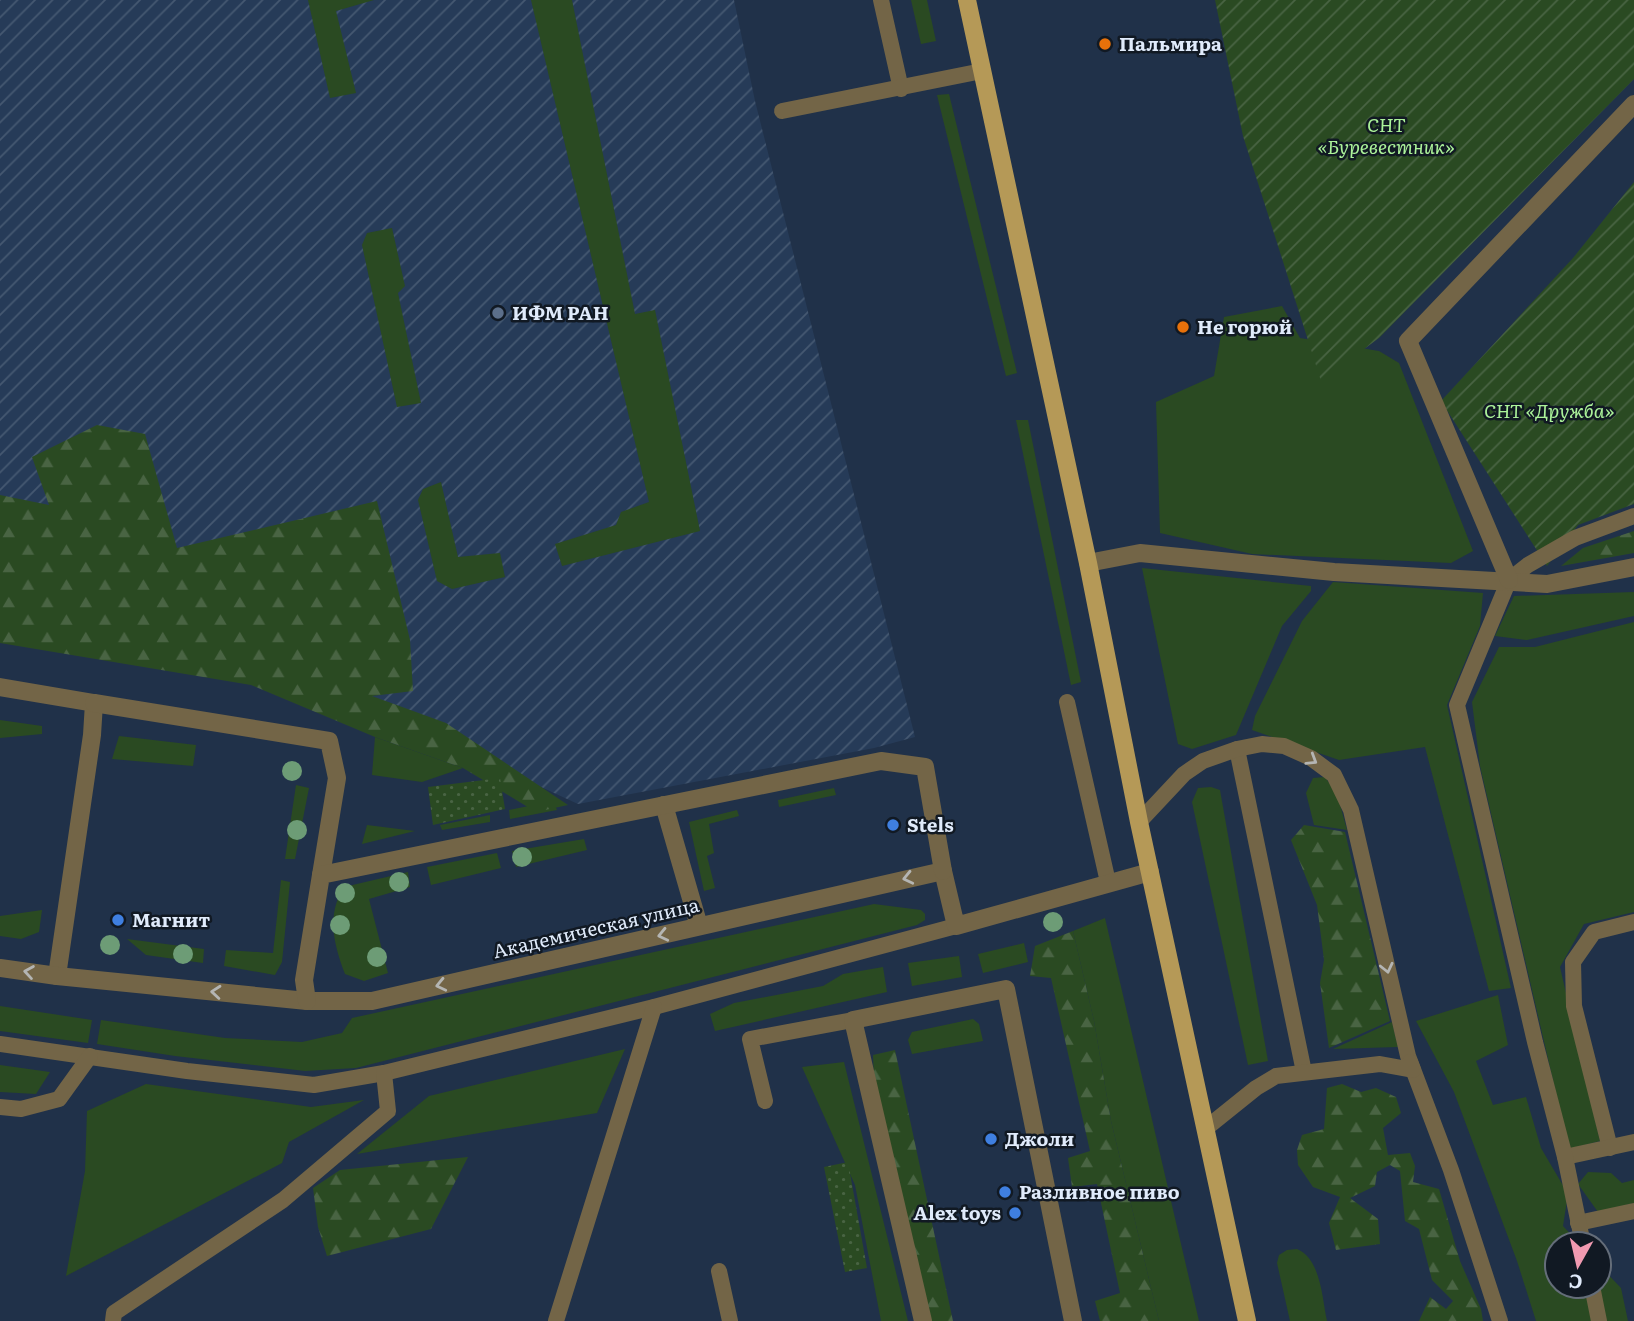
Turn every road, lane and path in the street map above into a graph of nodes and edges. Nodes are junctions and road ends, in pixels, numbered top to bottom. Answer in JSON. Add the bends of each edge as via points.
{"nodes":[{"id":1,"x":881,"y":0,"type":"edge"},
{"id":2,"x":967,"y":0,"type":"edge"},
{"id":3,"x":982,"y":71,"type":"junction"},
{"id":4,"x":901,"y":89,"type":"junction"},
{"id":5,"x":1634,"y":104,"type":"edge"},
{"id":6,"x":782,"y":111,"type":"dead end"},
{"id":7,"x":1634,"y":516,"type":"edge"},
{"id":8,"x":1088,"y":563,"type":"junction"},
{"id":9,"x":1634,"y":567,"type":"edge"},
{"id":10,"x":1509,"y":580,"type":"junction"},
{"id":11,"x":0,"y":687,"type":"edge"},
{"id":12,"x":1067,"y":702,"type":"dead end"},
{"id":13,"x":94,"y":703,"type":"junction"},
{"id":14,"x":1243,"y":748,"type":"junction"},
{"id":15,"x":664,"y":806,"type":"junction"},
{"id":16,"x":1139,"y":821,"type":"junction"},
{"id":17,"x":943,"y":870,"type":"junction"},
{"id":18,"x":1150,"y":872,"type":"junction"},
{"id":19,"x":321,"y":875,"type":"junction"},
{"id":20,"x":1108,"y":882,"type":"junction"},
{"id":21,"x":1634,"y":922,"type":"edge"},
{"id":22,"x":699,"y":926,"type":"junction"},
{"id":23,"x":956,"y":926,"type":"junction"},
{"id":24,"x":0,"y":968,"type":"edge"},
{"id":25,"x":57,"y":976,"type":"junction"},
{"id":26,"x":307,"y":1001,"type":"junction"},
{"id":27,"x":654,"y":1007,"type":"junction"},
{"id":28,"x":853,"y":1020,"type":"junction"},
{"id":29,"x":0,"y":1044,"type":"edge"},
{"id":30,"x":90,"y":1056,"type":"junction"},
{"id":31,"x":1410,"y":1063,"type":"junction"},
{"id":32,"x":1304,"y":1072,"type":"junction"},
{"id":33,"x":384,"y":1073,"type":"junction"},
{"id":34,"x":765,"y":1101,"type":"dead end"},
{"id":35,"x":0,"y":1107,"type":"edge"},
{"id":36,"x":1205,"y":1129,"type":"junction"},
{"id":37,"x":1634,"y":1142,"type":"edge"},
{"id":38,"x":1611,"y":1148,"type":"junction"},
{"id":39,"x":1565,"y":1157,"type":"junction"},
{"id":40,"x":1634,"y":1211,"type":"edge"},
{"id":41,"x":1578,"y":1223,"type":"junction"},
{"id":42,"x":1580,"y":1230,"type":"edge"},
{"id":43,"x":719,"y":1271,"type":"dead end"},
{"id":44,"x":1595,"y":1300,"type":"edge"},
{"id":45,"x":113,"y":1321,"type":"edge"},
{"id":46,"x":556,"y":1321,"type":"edge"},
{"id":47,"x":730,"y":1321,"type":"edge"},
{"id":48,"x":922,"y":1321,"type":"edge"},
{"id":49,"x":1073,"y":1321,"type":"edge"},
{"id":50,"x":1247,"y":1321,"type":"edge"},
{"id":51,"x":1500,"y":1321,"type":"edge"},
{"id":52,"x":1599,"y":1321,"type":"edge"}],
"edges":[{"from":1,"to":4,"type":"lane"},
{"from":2,"to":3,"type":"main road"},
{"from":3,"to":4,"type":"lane"},
{"from":3,"to":8,"type":"main road"},
{"from":4,"to":6,"type":"lane"},
{"from":5,"to":10,"type":"street","via":[[1408,341]]},
{"from":7,"to":10,"type":"lane","via":[[1575,538]]},
{"from":8,"to":10,"type":"street","via":[[1140,554],[1334,572]]},
{"from":8,"to":16,"type":"main road"},
{"from":9,"to":10,"type":"street","via":[[1547,584]]},
{"from":10,"to":39,"type":"lane","via":[[1457,705]]},
{"from":11,"to":13,"type":"street"},
{"from":12,"to":20,"type":"lane"},
{"from":13,"to":19,"type":"street","via":[[329,741],[337,778]]},
{"from":13,"to":25,"type":"street"},
{"from":14,"to":16,"type":"lane","via":[[1202,761]]},
{"from":14,"to":31,"type":"lane","one_way":true,"via":[[1284,746],[1334,775],[1351,810]]},
{"from":14,"to":32,"type":"lane"},
{"from":15,"to":17,"type":"street","via":[[881,761],[925,767]]},
{"from":15,"to":19,"type":"street"},
{"from":15,"to":22,"type":"street"},
{"from":16,"to":18,"type":"main road"},
{"from":17,"to":22,"type":"street","name":"Академическая улица","one_way":true},
{"from":17,"to":23,"type":"street"},
{"from":18,"to":20,"type":"street"},
{"from":18,"to":36,"type":"main road"},
{"from":19,"to":26,"type":"street","via":[[304,980]]},
{"from":20,"to":23,"type":"street"},
{"from":21,"to":38,"type":"lane","via":[[1594,932],[1573,962],[1574,1006]]},
{"from":22,"to":26,"type":"street","name":"Академическая улица","one_way":true,"via":[[372,1001]]},
{"from":23,"to":27,"type":"lane"},
{"from":25,"to":24,"type":"street","name":"Академическая улица","one_way":true},
{"from":26,"to":25,"type":"street","name":"Академическая улица","one_way":true},
{"from":27,"to":33,"type":"lane"},
{"from":27,"to":46,"type":"lane"},
{"from":28,"to":34,"type":"lane","via":[[750,1039]]},
{"from":28,"to":48,"type":"street"},
{"from":28,"to":49,"type":"street","via":[[1006,989]]},
{"from":29,"to":30,"type":"lane"},
{"from":30,"to":33,"type":"lane","via":[[314,1085]]},
{"from":30,"to":35,"type":"lane","via":[[59,1099],[21,1110]]},
{"from":31,"to":32,"type":"lane"},
{"from":31,"to":51,"type":"lane"},
{"from":32,"to":36,"type":"lane","via":[[1276,1076]]},
{"from":33,"to":45,"type":"lane","via":[[388,1111],[283,1200],[114,1313]]},
{"from":36,"to":50,"type":"main road"},
{"from":37,"to":38,"type":"lane"},
{"from":38,"to":39,"type":"lane"},
{"from":39,"to":41,"type":"lane"},
{"from":40,"to":41,"type":"lane"},
{"from":41,"to":42,"type":"lane"},
{"from":43,"to":47,"type":"lane"},
{"from":44,"to":52,"type":"lane"}]}
